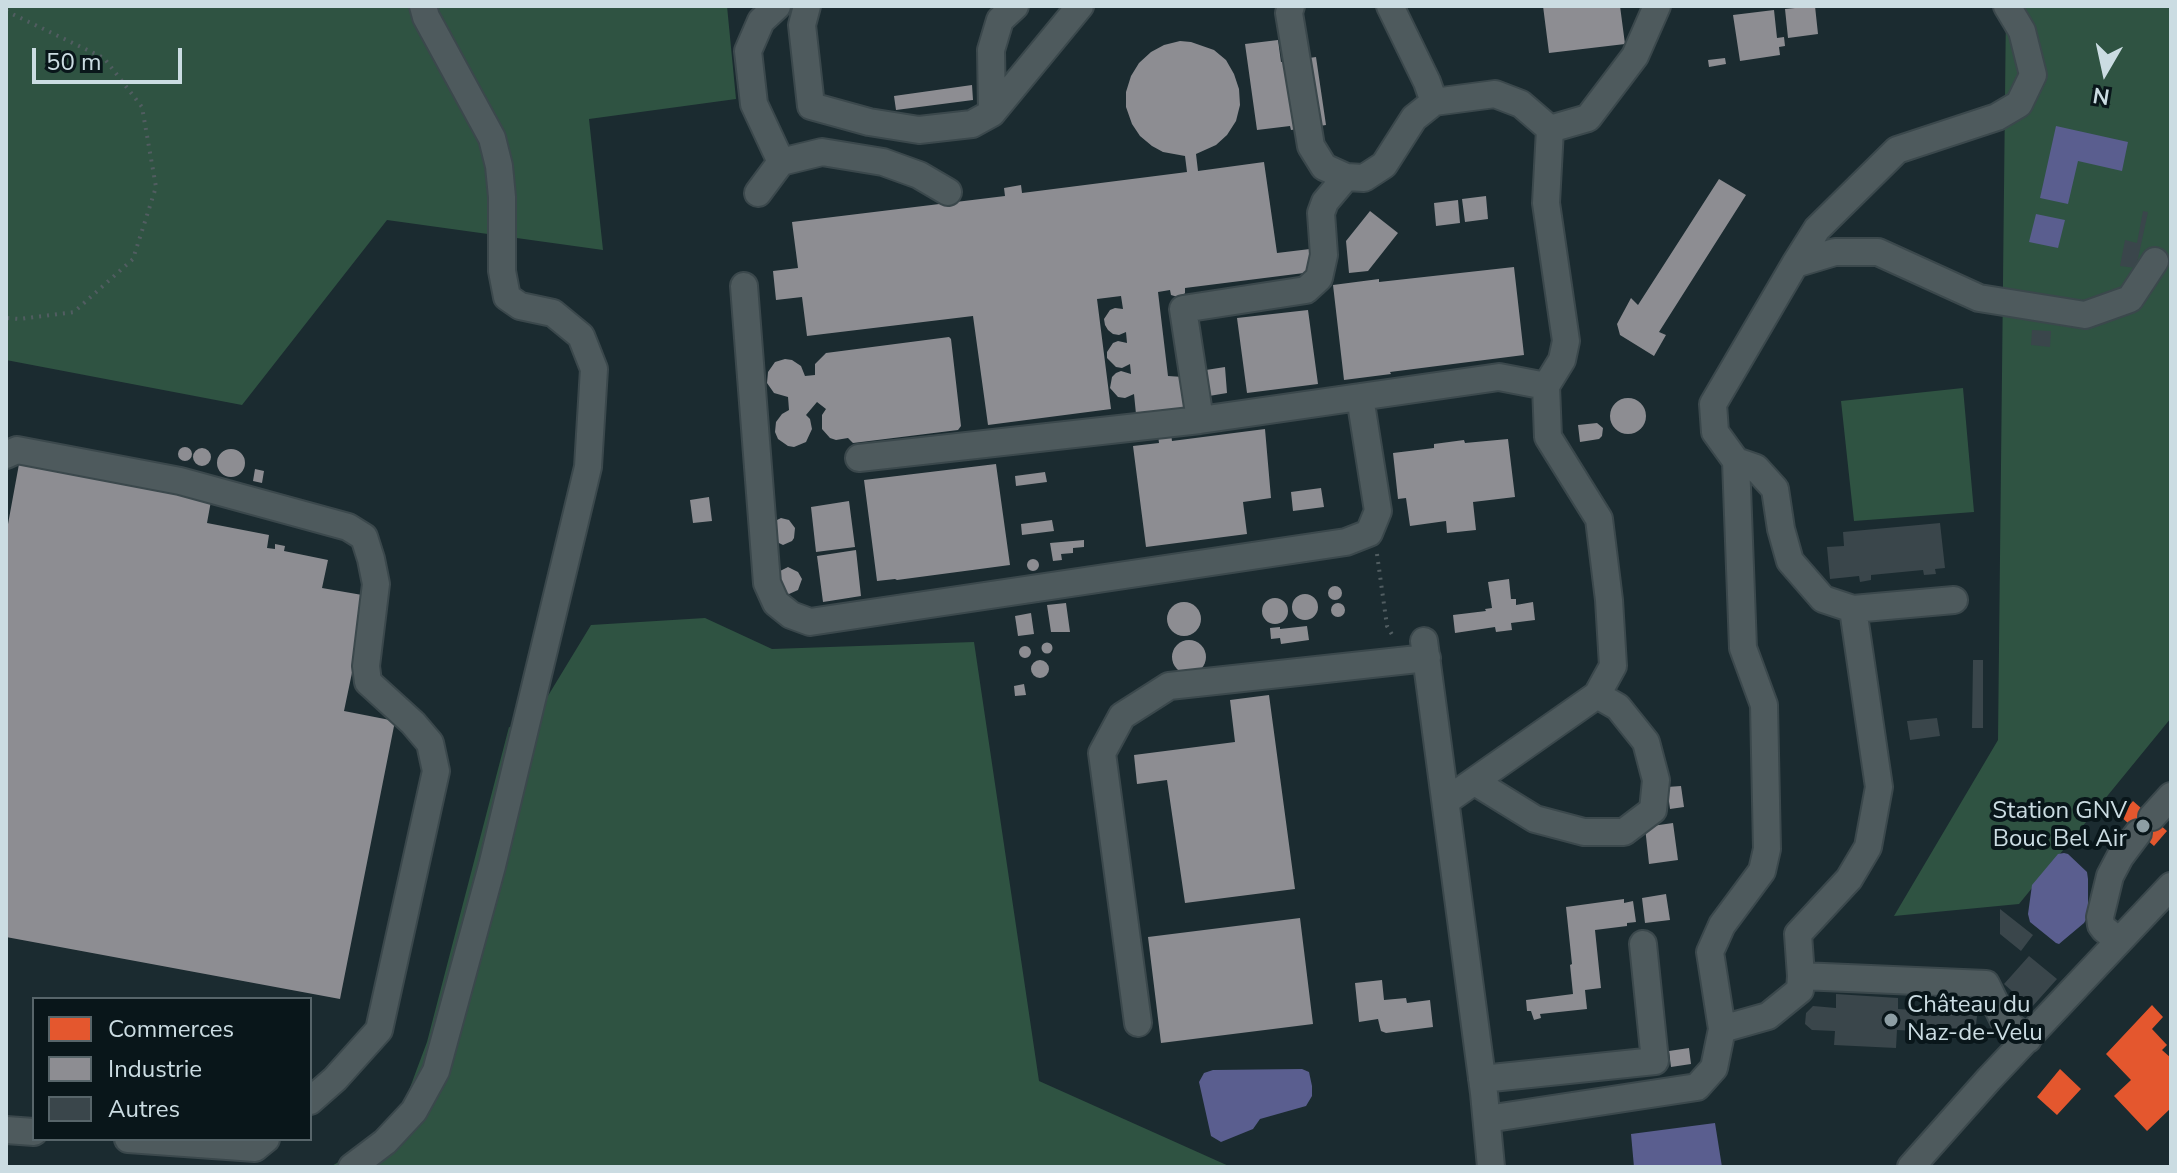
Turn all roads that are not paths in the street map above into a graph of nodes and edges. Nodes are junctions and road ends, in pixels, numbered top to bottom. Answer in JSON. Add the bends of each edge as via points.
{"nodes":[{"id":1,"x":423,"y":6,"type":"edge"},
{"id":2,"x":777,"y":6,"type":"edge"},
{"id":3,"x":807,"y":6,"type":"edge"},
{"id":4,"x":1015,"y":6,"type":"edge"},
{"id":5,"x":1080,"y":6,"type":"edge"},
{"id":6,"x":1291,"y":6,"type":"edge"},
{"id":7,"x":1390,"y":6,"type":"edge"},
{"id":8,"x":1657,"y":6,"type":"edge"},
{"id":9,"x":2007,"y":6,"type":"edge"},
{"id":10,"x":1434,"y":102,"type":"junction"},
{"id":11,"x":992,"y":113,"type":"junction"},
{"id":12,"x":1550,"y":129,"type":"junction"},
{"id":13,"x":781,"y":162,"type":"junction"},
{"id":14,"x":1346,"y":177,"type":"junction"},
{"id":15,"x":948,"y":192,"type":"dead end"},
{"id":16,"x":758,"y":193,"type":"dead end"},
{"id":17,"x":2155,"y":261,"type":"dead end"},
{"id":18,"x":1795,"y":264,"type":"junction"},
{"id":19,"x":744,"y":286,"type":"dead end"},
{"id":20,"x":1546,"y":386,"type":"junction"},
{"id":21,"x":1360,"y":397,"type":"junction"},
{"id":22,"x":1200,"y":420,"type":"junction"},
{"id":23,"x":6,"y":455,"type":"edge"},
{"id":24,"x":859,"y":458,"type":"dead end"},
{"id":25,"x":1736,"y":461,"type":"junction"},
{"id":26,"x":1954,"y":600,"type":"dead end"},
{"id":27,"x":1853,"y":609,"type":"junction"},
{"id":28,"x":1597,"y":695,"type":"junction"},
{"id":29,"x":1475,"y":782,"type":"junction"},
{"id":30,"x":2171,"y":796,"type":"edge"},
{"id":31,"x":1446,"y":801,"type":"junction"},
{"id":32,"x":2171,"y":886,"type":"edge"},
{"id":33,"x":2119,"y":941,"type":"junction"},
{"id":34,"x":1643,"y":944,"type":"dead end"},
{"id":35,"x":1801,"y":976,"type":"junction"},
{"id":36,"x":1138,"y":1023,"type":"dead end"},
{"id":37,"x":1722,"y":1029,"type":"junction"},
{"id":38,"x":2028,"y":1039,"type":"junction"},
{"id":39,"x":1482,"y":1079,"type":"junction"},
{"id":40,"x":312,"y":1099,"type":"edge"},
{"id":41,"x":1487,"y":1119,"type":"junction"},
{"id":42,"x":6,"y":1130,"type":"edge"},
{"id":43,"x":32,"y":1132,"type":"edge"},
{"id":44,"x":156,"y":1141,"type":"edge"},
{"id":45,"x":264,"y":1141,"type":"edge"},
{"id":46,"x":352,"y":1167,"type":"edge"},
{"id":47,"x":1491,"y":1167,"type":"edge"},
{"id":48,"x":1911,"y":1167,"type":"edge"}],
"edges":[{"from":1,"to":46,"type":"street","via":[[492,138],[501,182],[507,297],[520,306],[553,313],[581,336],[594,369],[588,467],[496,851],[436,1071],[414,1111]]},
{"from":2,"to":13,"type":"street","via":[[761,21],[748,51],[754,104]]},
{"from":3,"to":11,"type":"street","via":[[802,25],[811,106],[919,130],[972,124]]},
{"from":4,"to":11,"type":"street","via":[[1000,20],[991,50]]},
{"from":5,"to":11,"type":"street"},
{"from":6,"to":14,"type":"street","via":[[1311,146],[1324,167]]},
{"from":7,"to":10,"type":"street"},
{"from":8,"to":12,"type":"street","via":[[1635,56],[1588,118]]},
{"from":9,"to":18,"type":"street","via":[[2022,31],[2033,75],[2019,104],[1997,117],[1897,150],[1817,229]]},
{"from":10,"to":12,"type":"street","via":[[1495,94],[1521,104]]},
{"from":10,"to":14,"type":"street","via":[[1414,118],[1384,165],[1364,178]]},
{"from":12,"to":20,"type":"street","via":[[1546,203],[1566,341],[1562,360]]},
{"from":13,"to":15,"type":"street","via":[[822,152],[883,162]]},
{"from":13,"to":16,"type":"street"},
{"from":14,"to":22,"type":"street","via":[[1321,213],[1324,255],[1319,278],[1306,290],[1183,309]]},
{"from":17,"to":18,"type":"street","via":[[2130,299],[2085,315],[1979,298],[1878,252],[1835,252]]},
{"from":18,"to":25,"type":"street","via":[[1713,404],[1715,432]]},
{"from":19,"to":21,"type":"street","via":[[767,583],[776,603],[810,622],[1346,542],[1369,533],[1378,511]]},
{"from":20,"to":21,"type":"street","via":[[1499,377]]},
{"from":20,"to":28,"type":"street","via":[[1548,437],[1599,519],[1613,666]]},
{"from":21,"to":22,"type":"street"},
{"from":22,"to":24,"type":"street"},
{"from":23,"to":40,"type":"street","via":[[17,450],[180,481],[348,527],[364,537],[376,584],[368,682],[430,743],[436,771],[379,1030]]},
{"from":25,"to":27,"type":"street","via":[[1756,468],[1775,489],[1790,561],[1823,599]]},
{"from":25,"to":37,"type":"street","via":[[1743,648],[1764,705],[1767,849],[1762,871],[1722,925],[1710,952]]},
{"from":26,"to":27,"type":"street"},
{"from":27,"to":35,"type":"street","via":[[1879,787],[1868,847],[1849,879],[1798,934]]},
{"from":28,"to":29,"type":"street"},
{"from":28,"to":29,"type":"street","via":[[1618,707],[1646,742],[1656,780],[1653,810],[1624,832],[1584,832],[1535,819]]},
{"from":29,"to":31,"type":"street"},
{"from":30,"to":33,"type":"street","via":[[2127,845],[2110,876],[2100,917],[2104,929]]},
{"from":31,"to":36,"type":"street","via":[[1426,650],[1169,686],[1122,716],[1102,753]]},
{"from":31,"to":39,"type":"street"},
{"from":32,"to":33,"type":"street"},
{"from":33,"to":38,"type":"street"},
{"from":34,"to":39,"type":"street","via":[[1655,1061]]},
{"from":35,"to":37,"type":"street","via":[[1800,990],[1768,1016]]},
{"from":35,"to":38,"type":"street","via":[[1986,984],[2004,1021]]},
{"from":37,"to":41,"type":"street","via":[[1714,1068],[1697,1087]]},
{"from":38,"to":48,"type":"street"},
{"from":39,"to":41,"type":"street"},
{"from":41,"to":47,"type":"street"},
{"from":42,"to":43,"type":"street"},
{"from":44,"to":45,"type":"street","via":[[255,1148]]}]}
